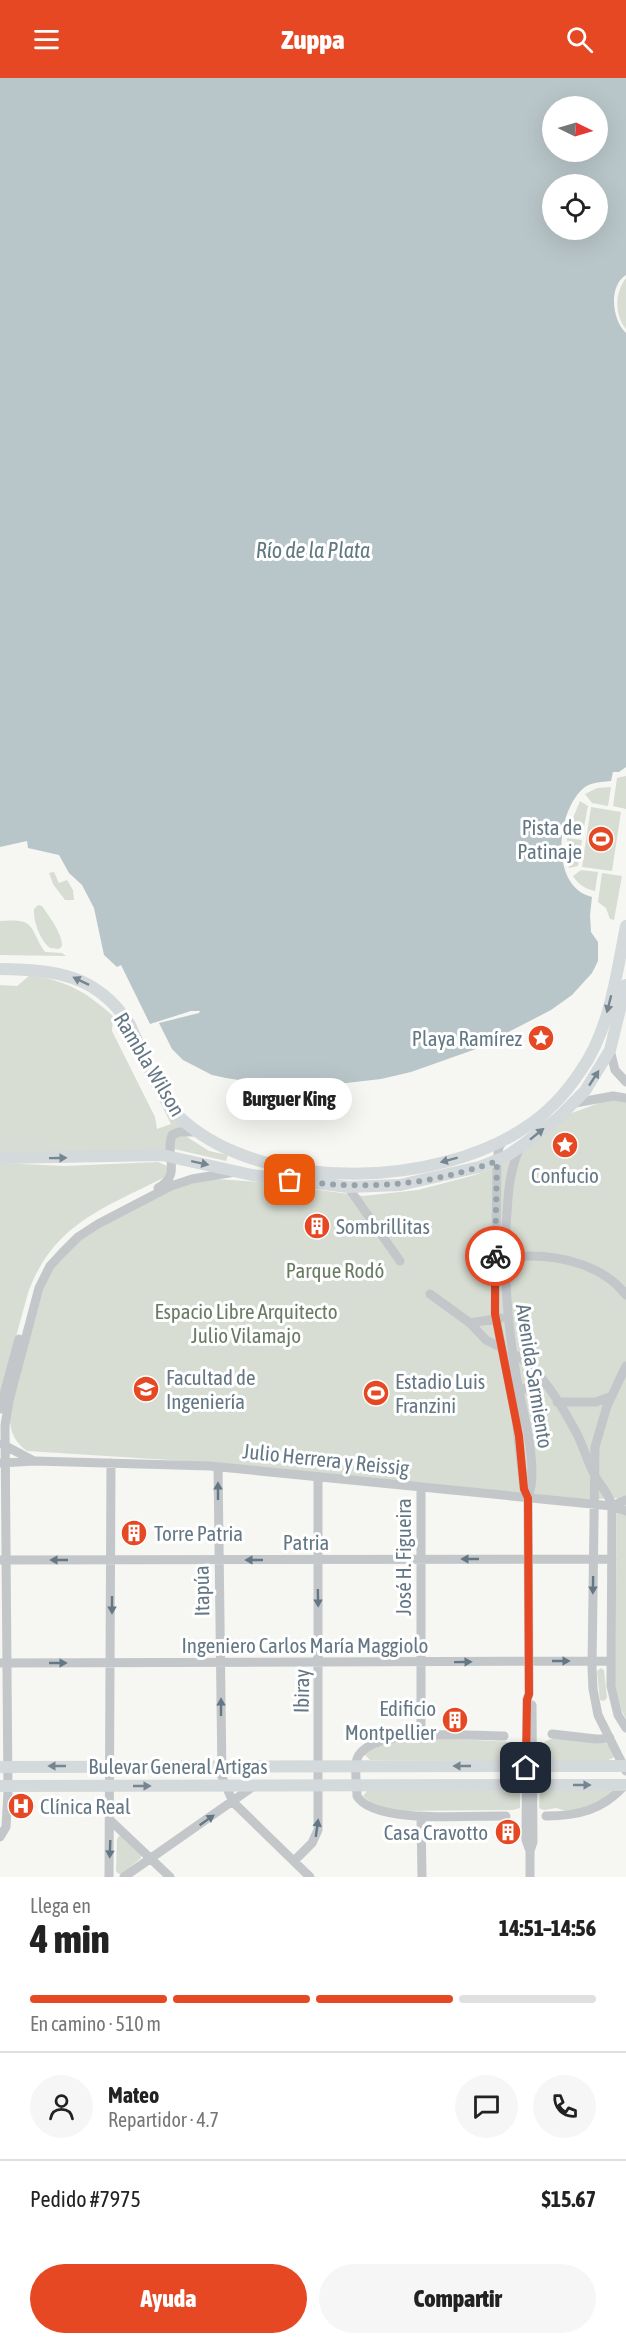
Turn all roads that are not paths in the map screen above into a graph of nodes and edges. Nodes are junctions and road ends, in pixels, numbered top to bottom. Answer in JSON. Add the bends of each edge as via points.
{"nodes":[{"id":1,"x":626,"y":926,"type":"edge"},
{"id":2,"x":0,"y":969,"type":"edge"},
{"id":3,"x":626,"y":985,"type":"edge"},
{"id":4,"x":610,"y":1050,"type":"junction"},
{"id":5,"x":626,"y":1082,"type":"edge"},
{"id":6,"x":626,"y":1098,"type":"edge"},
{"id":7,"x":574,"y":1103,"type":"junction"},
{"id":8,"x":198,"y":1132,"type":"junction"},
{"id":9,"x":504,"y":1140,"type":"junction"},
{"id":10,"x":520,"y":1147,"type":"junction"},
{"id":11,"x":170,"y":1157,"type":"junction"},
{"id":12,"x":0,"y":1158,"type":"edge"},
{"id":13,"x":497,"y":1161,"type":"junction"},
{"id":14,"x":238,"y":1172,"type":"junction"},
{"id":15,"x":348,"y":1187,"type":"junction"},
{"id":16,"x":500,"y":1259,"type":"junction"},
{"id":17,"x":400,"y":1261,"type":"dead end"},
{"id":18,"x":430,"y":1294,"type":"dead end"},
{"id":19,"x":626,"y":1294,"type":"edge"},
{"id":20,"x":507,"y":1317,"type":"junction"},
{"id":21,"x":496,"y":1319,"type":"junction"},
{"id":22,"x":470,"y":1323,"type":"junction"},
{"id":23,"x":502,"y":1348,"type":"junction"},
{"id":24,"x":512,"y":1353,"type":"junction"},
{"id":25,"x":626,"y":1366,"type":"edge"},
{"id":26,"x":546,"y":1384,"type":"junction"},
{"id":27,"x":519,"y":1392,"type":"junction"},
{"id":28,"x":612,"y":1396,"type":"junction"},
{"id":29,"x":557,"y":1402,"type":"junction"},
{"id":30,"x":0,"y":1409,"type":"edge"},
{"id":31,"x":3,"y":1444,"type":"edge"},
{"id":32,"x":34,"y":1461,"type":"junction"},
{"id":33,"x":3,"y":1462,"type":"edge"},
{"id":34,"x":111,"y":1462,"type":"junction"},
{"id":35,"x":218,"y":1467,"type":"junction"},
{"id":36,"x":0,"y":1474,"type":"edge"},
{"id":37,"x":595,"y":1476,"type":"junction"},
{"id":38,"x":318,"y":1477,"type":"junction"},
{"id":39,"x":421,"y":1487,"type":"junction"},
{"id":40,"x":528,"y":1498,"type":"junction"},
{"id":41,"x":626,"y":1500,"type":"edge"},
{"id":42,"x":595,"y":1505,"type":"junction"},
{"id":43,"x":612,"y":1506,"type":"junction"},
{"id":44,"x":626,"y":1511,"type":"edge"},
{"id":45,"x":421,"y":1558,"type":"junction"},
{"id":46,"x":112,"y":1559,"type":"junction"},
{"id":47,"x":528,"y":1559,"type":"junction"},
{"id":48,"x":593,"y":1559,"type":"junction"},
{"id":49,"x":612,"y":1559,"type":"junction"},
{"id":50,"x":3,"y":1560,"type":"edge"},
{"id":51,"x":218,"y":1560,"type":"junction"},
{"id":52,"x":317,"y":1560,"type":"junction"},
{"id":53,"x":529,"y":1661,"type":"junction"},
{"id":54,"x":592,"y":1661,"type":"junction"},
{"id":55,"x":610,"y":1661,"type":"junction"},
{"id":56,"x":319,"y":1662,"type":"junction"},
{"id":57,"x":4,"y":1663,"type":"edge"},
{"id":58,"x":112,"y":1663,"type":"junction"},
{"id":59,"x":221,"y":1663,"type":"junction"},
{"id":60,"x":422,"y":1663,"type":"junction"},
{"id":61,"x":626,"y":1728,"type":"edge"},
{"id":62,"x":552,"y":1734,"type":"dead end"},
{"id":63,"x":421,"y":1736,"type":"junction"},
{"id":64,"x":504,"y":1736,"type":"dead end"},
{"id":65,"x":610,"y":1738,"type":"junction"},
{"id":66,"x":221,"y":1765,"type":"junction"},
{"id":67,"x":111,"y":1766,"type":"junction"},
{"id":68,"x":318,"y":1766,"type":"junction"},
{"id":69,"x":357,"y":1766,"type":"junction"},
{"id":70,"x":520,"y":1766,"type":"dead end"},
{"id":71,"x":539,"y":1766,"type":"dead end"},
{"id":72,"x":4,"y":1767,"type":"edge"},
{"id":73,"x":625,"y":1767,"type":"edge"},
{"id":74,"x":357,"y":1785,"type":"junction"},
{"id":75,"x":520,"y":1785,"type":"dead end"},
{"id":76,"x":539,"y":1785,"type":"dead end"},
{"id":77,"x":626,"y":1785,"type":"edge"},
{"id":78,"x":4,"y":1786,"type":"edge"},
{"id":79,"x":111,"y":1786,"type":"junction"},
{"id":80,"x":224,"y":1786,"type":"junction"},
{"id":81,"x":254,"y":1786,"type":"junction"},
{"id":82,"x":318,"y":1786,"type":"junction"},
{"id":83,"x":233,"y":1802,"type":"junction"},
{"id":84,"x":421,"y":1816,"type":"junction"},
{"id":85,"x":506,"y":1816,"type":"dead end"},
{"id":86,"x":546,"y":1816,"type":"dead end"},
{"id":87,"x":111,"y":1821,"type":"junction"},
{"id":88,"x":2,"y":1834,"type":"edge"},
{"id":89,"x":151,"y":1859,"type":"junction"},
{"id":90,"x":294,"y":1861,"type":"junction"},
{"id":91,"x":109,"y":1877,"type":"edge"},
{"id":92,"x":124,"y":1877,"type":"edge"},
{"id":93,"x":170,"y":1877,"type":"edge"},
{"id":94,"x":310,"y":1877,"type":"edge"},
{"id":95,"x":422,"y":1877,"type":"edge"},
{"id":96,"x":530,"y":1877,"type":"edge"}],
"edges":[{"from":1,"to":9,"type":"main road","name":"Rambla Wilson","one_way":true,"via":[[604,1023],[588,1060],[550,1107]]},
{"from":8,"to":2,"type":"main road","name":"Rambla Wilson","one_way":true,"via":[[171,1108],[130,1025],[103,994],[70,975]]},
{"from":3,"to":4,"type":"main road"},
{"from":4,"to":5,"type":"street","via":[[615,1070]]},
{"from":7,"to":4,"type":"main road","one_way":true,"via":[[592,1082]]},
{"from":6,"to":7,"type":"street","via":[[613,1096]]},
{"from":10,"to":7,"type":"main road","one_way":true},
{"from":9,"to":8,"type":"main road","name":"Rambla Wilson","one_way":true,"via":[[429,1165],[368,1173],[329,1173],[264,1162],[222,1147]]},
{"from":8,"to":11,"type":"street","via":[[172,1136]]},
{"from":9,"to":13,"type":"street","name":"Avenida Sarmiento"},
{"from":10,"to":13,"type":"main road"},
{"from":10,"to":16,"type":"street","name":"Avenida Sarmiento","via":[[510,1177]]},
{"from":12,"to":11,"type":"main road","one_way":true},
{"from":11,"to":14,"type":"main road","one_way":true},
{"from":11,"to":30,"type":"street","via":[[171,1175],[165,1184],[82,1227],[43,1266]]},
{"from":13,"to":15,"type":"main road","via":[[400,1185]]},
{"from":13,"to":16,"type":"street","name":"Avenida Sarmiento"},
{"from":14,"to":15,"type":"main road"},
{"from":14,"to":31,"type":"street","via":[[171,1186],[98,1224],[56,1259],[43,1278],[34,1304],[7,1408]]},
{"from":15,"to":17,"type":"street"},
{"from":16,"to":19,"type":"street","via":[[531,1256],[569,1260],[612,1280]]},
{"from":16,"to":20,"type":"street","name":"Avenida Sarmiento"},
{"from":16,"to":21,"type":"street","name":"Avenida Sarmiento"},
{"from":18,"to":22,"type":"street"},
{"from":20,"to":21,"type":"street"},
{"from":20,"to":24,"type":"street","name":"Avenida Sarmiento"},
{"from":21,"to":22,"type":"street"},
{"from":21,"to":23,"type":"street","name":"Avenida Sarmiento"},
{"from":22,"to":23,"type":"street","via":[[486,1340]]},
{"from":23,"to":40,"type":"street","name":"Avenida Sarmiento"},
{"from":24,"to":26,"type":"street"},
{"from":24,"to":27,"type":"street","name":"Avenida Sarmiento"},
{"from":25,"to":28,"type":"street"},
{"from":26,"to":27,"type":"street","via":[[530,1385]]},
{"from":26,"to":29,"type":"street"},
{"from":27,"to":40,"type":"street","name":"Avenida Sarmiento","via":[[530,1463]]},
{"from":28,"to":29,"type":"street","via":[[596,1402]]},
{"from":28,"to":37,"type":"street","via":[[597,1438]]},
{"from":29,"to":37,"type":"street","via":[[576,1432]]},
{"from":31,"to":32,"type":"street","name":"Julio Herrera y Reissig"},
{"from":31,"to":33,"type":"street"},
{"from":32,"to":33,"type":"street","name":"Julio Herrera y Reissig"},
{"from":32,"to":34,"type":"street","name":"Julio Herrera y Reissig"},
{"from":33,"to":36,"type":"street"},
{"from":33,"to":50,"type":"street"},
{"from":34,"to":35,"type":"street","name":"Julio Herrera y Reissig"},
{"from":34,"to":46,"type":"street"},
{"from":35,"to":38,"type":"street","name":"Julio Herrera y Reissig"},
{"from":51,"to":35,"type":"street","name":"Itapúa","one_way":true},
{"from":37,"to":42,"type":"street"},
{"from":37,"to":43,"type":"street"},
{"from":38,"to":39,"type":"street","name":"Julio Herrera y Reissig"},
{"from":38,"to":52,"type":"street","name":"Ibiray"},
{"from":39,"to":40,"type":"street","name":"Julio Herrera y Reissig"},
{"from":39,"to":45,"type":"street","name":"José H. Figueira"},
{"from":40,"to":42,"type":"street","name":"Julio Herrera y Reissig"},
{"from":40,"to":47,"type":"street","name":"Avenida Sarmiento"},
{"from":41,"to":43,"type":"street","name":"Julio Herrera y Reissig"},
{"from":42,"to":43,"type":"street","name":"Julio Herrera y Reissig"},
{"from":42,"to":48,"type":"street"},
{"from":43,"to":44,"type":"street","name":"Julio Herrera y Reissig"},
{"from":43,"to":49,"type":"street"},
{"from":47,"to":45,"type":"street","name":"Patria","one_way":true},
{"from":45,"to":52,"type":"street","name":"Patria"},
{"from":45,"to":60,"type":"street","name":"José H. Figueira"},
{"from":46,"to":50,"type":"street","name":"Patria","one_way":true},
{"from":46,"to":51,"type":"street","name":"Patria"},
{"from":46,"to":58,"type":"street","one_way":true},
{"from":47,"to":48,"type":"street","name":"Patria"},
{"from":47,"to":53,"type":"street","name":"Avenida Sarmiento"},
{"from":48,"to":49,"type":"street","name":"Patria"},
{"from":48,"to":54,"type":"street","one_way":true},
{"from":49,"to":55,"type":"street"},
{"from":50,"to":57,"type":"street"},
{"from":52,"to":51,"type":"street","name":"Patria","one_way":true},
{"from":51,"to":59,"type":"street","name":"Itapúa"},
{"from":52,"to":56,"type":"street","name":"Ibiray","one_way":true},
{"from":53,"to":54,"type":"street","name":"Ingeniero Carlos María Maggiolo","one_way":true},
{"from":60,"to":53,"type":"street","name":"Ingeniero Carlos María Maggiolo","one_way":true},
{"from":53,"to":96,"type":"street","name":"Avenida Sarmiento","via":[[532,1700],[526,1840]]},
{"from":54,"to":55,"type":"street","name":"Ingeniero Carlos María Maggiolo"},
{"from":54,"to":65,"type":"street","via":[[596,1708]]},
{"from":55,"to":61,"type":"street","via":[[615,1704]]},
{"from":56,"to":59,"type":"street","name":"Ingeniero Carlos María Maggiolo"},
{"from":56,"to":60,"type":"street","name":"Ingeniero Carlos María Maggiolo"},
{"from":56,"to":68,"type":"street","name":"Ibiray"},
{"from":57,"to":58,"type":"street","name":"Ingeniero Carlos María Maggiolo","one_way":true},
{"from":57,"to":72,"type":"street"},
{"from":58,"to":59,"type":"street","name":"Ingeniero Carlos María Maggiolo"},
{"from":58,"to":67,"type":"street"},
{"from":66,"to":59,"type":"street","name":"Itapúa","one_way":true},
{"from":60,"to":63,"type":"street","name":"José H. Figueira"},
{"from":62,"to":65,"type":"street"},
{"from":63,"to":64,"type":"street"},
{"from":63,"to":69,"type":"street","via":[[375,1743],[359,1756]]},
{"from":65,"to":73,"type":"street"},
{"from":66,"to":67,"type":"main road","name":"Bulevar General Artigas"},
{"from":66,"to":68,"type":"main road","name":"Bulevar General Artigas"},
{"from":66,"to":80,"type":"street","name":"Itapúa"},
{"from":67,"to":72,"type":"main road","name":"Bulevar General Artigas","one_way":true},
{"from":67,"to":79,"type":"street"},
{"from":68,"to":69,"type":"main road","name":"Bulevar General Artigas"},
{"from":68,"to":82,"type":"street","name":"Ibiray"},
{"from":70,"to":69,"type":"main road","name":"Bulevar General Artigas","one_way":true},
{"from":69,"to":74,"type":"street"},
{"from":71,"to":73,"type":"main road"},
{"from":72,"to":78,"type":"street"},
{"from":74,"to":75,"type":"main road","name":"Bulevar General Artigas"},
{"from":74,"to":82,"type":"main road","name":"Bulevar General Artigas"},
{"from":74,"to":84,"type":"street","via":[[357,1797],[371,1808],[398,1816]]},
{"from":76,"to":77,"type":"main road","one_way":true},
{"from":77,"to":86,"type":"street","via":[[589,1811]]},
{"from":78,"to":79,"type":"main road","name":"Bulevar General Artigas"},
{"from":78,"to":88,"type":"street","via":[[7,1822]]},
{"from":79,"to":80,"type":"main road","name":"Bulevar General Artigas","one_way":true},
{"from":79,"to":87,"type":"street"},
{"from":80,"to":81,"type":"main road","name":"Bulevar General Artigas"},
{"from":80,"to":83,"type":"street"},
{"from":81,"to":82,"type":"main road","name":"Bulevar General Artigas"},
{"from":81,"to":83,"type":"street"},
{"from":90,"to":82,"type":"street","name":"Ibiray","one_way":true,"via":[[317,1835]]},
{"from":89,"to":83,"type":"street","one_way":true},
{"from":83,"to":90,"type":"street"},
{"from":84,"to":85,"type":"street"},
{"from":84,"to":95,"type":"street"},
{"from":87,"to":89,"type":"street"},
{"from":87,"to":91,"type":"street","one_way":true},
{"from":89,"to":92,"type":"street"},
{"from":89,"to":93,"type":"street"},
{"from":90,"to":94,"type":"street"}]}
